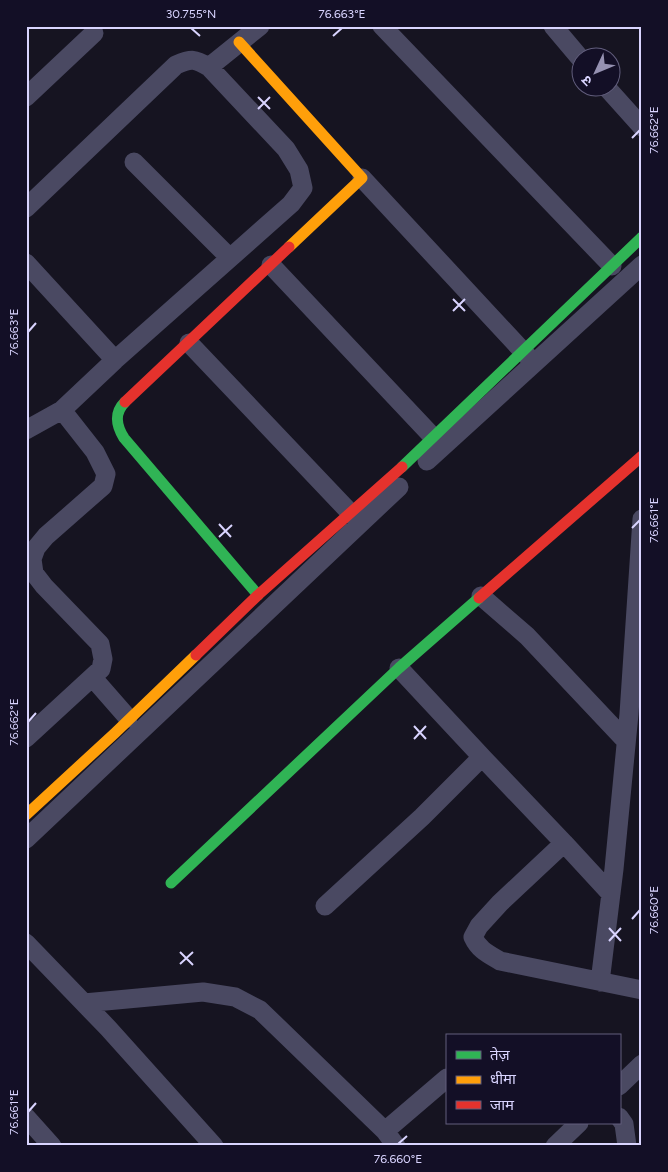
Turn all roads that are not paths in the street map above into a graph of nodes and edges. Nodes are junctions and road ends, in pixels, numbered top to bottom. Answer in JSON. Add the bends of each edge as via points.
{"nodes":[{"id":1,"x":260,"y":26,"type":"edge"},
{"id":2,"x":382,"y":26,"type":"edge"},
{"id":3,"x":553,"y":26,"type":"edge"},
{"id":4,"x":95,"y":28,"type":"edge"},
{"id":5,"x":240,"y":42,"type":"junction"},
{"id":6,"x":572,"y":48,"type":"edge"},
{"id":7,"x":209,"y":67,"type":"junction"},
{"id":8,"x":26,"y":97,"type":"edge"},
{"id":9,"x":616,"y":98,"type":"edge"},
{"id":10,"x":642,"y":128,"type":"edge"},
{"id":11,"x":134,"y":162,"type":"dead end"},
{"id":12,"x":362,"y":178,"type":"junction"},
{"id":13,"x":26,"y":208,"type":"edge"},
{"id":14,"x":642,"y":238,"type":"edge"},
{"id":15,"x":230,"y":258,"type":"junction"},
{"id":16,"x":26,"y":263,"type":"edge"},
{"id":17,"x":271,"y":265,"type":"junction"},
{"id":18,"x":642,"y":265,"type":"edge"},
{"id":19,"x":612,"y":266,"type":"junction"},
{"id":20,"x":188,"y":343,"type":"junction"},
{"id":21,"x":528,"y":358,"type":"junction"},
{"id":22,"x":115,"y":360,"type":"junction"},
{"id":23,"x":62,"y":410,"type":"junction"},
{"id":24,"x":26,"y":430,"type":"edge"},
{"id":25,"x":433,"y":437,"type":"junction"},
{"id":26,"x":642,"y":456,"type":"edge"},
{"id":27,"x":355,"y":517,"type":"junction"},
{"id":28,"x":642,"y":519,"type":"edge"},
{"id":29,"x":258,"y":595,"type":"junction"},
{"id":30,"x":481,"y":596,"type":"junction"},
{"id":31,"x":398,"y":668,"type":"junction"},
{"id":32,"x":93,"y":678,"type":"junction"},
{"id":33,"x":140,"y":716,"type":"junction"},
{"id":34,"x":26,"y":738,"type":"edge"},
{"id":35,"x":626,"y":741,"type":"junction"},
{"id":36,"x":482,"y":757,"type":"junction"},
{"id":37,"x":26,"y":815,"type":"edge"},
{"id":38,"x":26,"y":838,"type":"edge"},
{"id":39,"x":564,"y":843,"type":"junction"},
{"id":40,"x":171,"y":883,"type":"dead end"},
{"id":41,"x":611,"y":894,"type":"junction"},
{"id":42,"x":325,"y":906,"type":"dead end"},
{"id":43,"x":26,"y":943,"type":"edge"},
{"id":44,"x":600,"y":982,"type":"junction"},
{"id":45,"x":642,"y":990,"type":"edge"},
{"id":46,"x":84,"y":1003,"type":"junction"},
{"id":47,"x":642,"y":1064,"type":"edge"},
{"id":48,"x":446,"y":1079,"type":"edge"},
{"id":49,"x":620,"y":1085,"type":"edge"},
{"id":50,"x":26,"y":1117,"type":"edge"},
{"id":51,"x":620,"y":1118,"type":"edge"},
{"id":52,"x":578,"y":1124,"type":"edge"},
{"id":53,"x":391,"y":1138,"type":"edge"},
{"id":54,"x":52,"y":1146,"type":"edge"},
{"id":55,"x":214,"y":1146,"type":"edge"},
{"id":56,"x":555,"y":1146,"type":"edge"},
{"id":57,"x":627,"y":1146,"type":"edge"}],
"edges":[{"from":1,"to":5,"type":"street"},
{"from":2,"to":19,"type":"street"},
{"from":3,"to":6,"type":"street"},
{"from":4,"to":8,"type":"street"},
{"from":5,"to":7,"type":"street"},
{"from":5,"to":12,"type":"street"},
{"from":7,"to":13,"type":"street","via":[[198,60],[176,65]]},
{"from":7,"to":15,"type":"street","via":[[286,149],[298,170],[303,188],[291,204]]},
{"from":9,"to":10,"type":"street"},
{"from":11,"to":15,"type":"street"},
{"from":12,"to":17,"type":"street"},
{"from":12,"to":21,"type":"street"},
{"from":14,"to":19,"type":"street"},
{"from":15,"to":22,"type":"street"},
{"from":16,"to":22,"type":"street"},
{"from":17,"to":20,"type":"street"},
{"from":17,"to":25,"type":"street"},
{"from":18,"to":21,"type":"street"},
{"from":19,"to":21,"type":"street"},
{"from":20,"to":27,"type":"street"},
{"from":20,"to":29,"type":"street","via":[[119,408],[116,419],[119,432]]},
{"from":21,"to":25,"type":"street"},
{"from":21,"to":27,"type":"street"},
{"from":22,"to":23,"type":"street"},
{"from":23,"to":24,"type":"street"},
{"from":23,"to":32,"type":"street","via":[[95,452],[106,474],[103,486],[46,536],[32,559],[34,573],[44,586],[100,644],[101,669]]},
{"from":25,"to":27,"type":"street"},
{"from":26,"to":30,"type":"street"},
{"from":27,"to":29,"type":"street"},
{"from":27,"to":33,"type":"street"},
{"from":28,"to":35,"type":"street"},
{"from":29,"to":33,"type":"street"},
{"from":30,"to":31,"type":"street"},
{"from":30,"to":35,"type":"street","via":[[527,636]]},
{"from":31,"to":36,"type":"street"},
{"from":31,"to":40,"type":"street"},
{"from":32,"to":33,"type":"street"},
{"from":32,"to":34,"type":"street"},
{"from":33,"to":37,"type":"street","via":[[115,733]]},
{"from":33,"to":38,"type":"street"},
{"from":35,"to":41,"type":"street"},
{"from":36,"to":39,"type":"street"},
{"from":36,"to":42,"type":"street"},
{"from":39,"to":41,"type":"street"},
{"from":39,"to":44,"type":"street","via":[[500,903],[479,926],[474,937],[477,946],[500,961]]},
{"from":41,"to":44,"type":"street"},
{"from":43,"to":46,"type":"street"},
{"from":44,"to":45,"type":"street"},
{"from":46,"to":53,"type":"street","via":[[203,992],[235,998],[260,1010]]},
{"from":46,"to":55,"type":"street"},
{"from":47,"to":49,"type":"street"},
{"from":48,"to":53,"type":"street"},
{"from":50,"to":54,"type":"street"},
{"from":51,"to":57,"type":"street","via":[[624,1124]]},
{"from":52,"to":56,"type":"street"}]}
